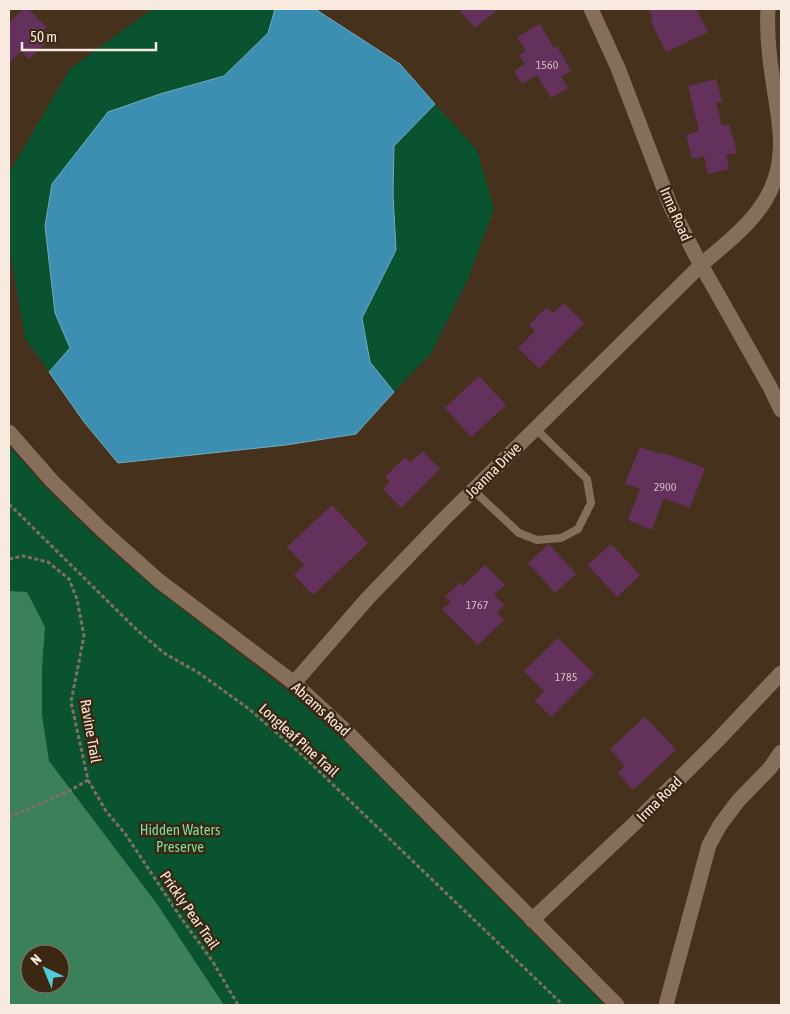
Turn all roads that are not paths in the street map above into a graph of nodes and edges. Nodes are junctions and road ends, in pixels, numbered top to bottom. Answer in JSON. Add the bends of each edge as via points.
{"nodes":[{"id":1,"x":591,"y":9,"type":"edge"},
{"id":2,"x":768,"y":9,"type":"edge"},
{"id":3,"x":701,"y":265,"type":"junction"},
{"id":4,"x":781,"y":410,"type":"edge"},
{"id":5,"x":535,"y":428,"type":"junction"},
{"id":6,"x":9,"y":432,"type":"edge"},
{"id":7,"x":473,"y":490,"type":"junction"},
{"id":8,"x":781,"y":673,"type":"edge"},
{"id":9,"x":294,"y":683,"type":"junction"},
{"id":10,"x":781,"y":752,"type":"edge"},
{"id":11,"x":532,"y":920,"type":"junction"},
{"id":12,"x":617,"y":1005,"type":"edge"},
{"id":13,"x":666,"y":1005,"type":"edge"}],
"edges":[{"from":1,"to":3,"type":"street","name":"Irma Road","via":[[618,68],[672,207]]},
{"from":2,"to":3,"type":"street","name":"Joanna Drive","via":[[769,50],[781,140],[776,176],[757,212]]},
{"from":3,"to":4,"type":"street","name":"Irma Road"},
{"from":3,"to":5,"type":"street","name":"Joanna Drive"},
{"from":5,"to":7,"type":"street","name":"Joanna Drive"},
{"from":5,"to":7,"type":"lane","via":[[587,479],[591,503],[578,529],[561,538],[536,540],[519,533]]},
{"from":6,"to":9,"type":"street","name":"Abrams Road","via":[[52,481],[158,580]]},
{"from":7,"to":9,"type":"street","name":"Joanna Drive","via":[[367,599]]},
{"from":8,"to":11,"type":"street","name":"Irma Road","via":[[635,823]]},
{"from":9,"to":11,"type":"street","name":"Abrams Road","via":[[349,734]]},
{"from":10,"to":13,"type":"street","via":[[720,825],[709,845]]},
{"from":11,"to":12,"type":"street","name":"Abrams Road"}]}
